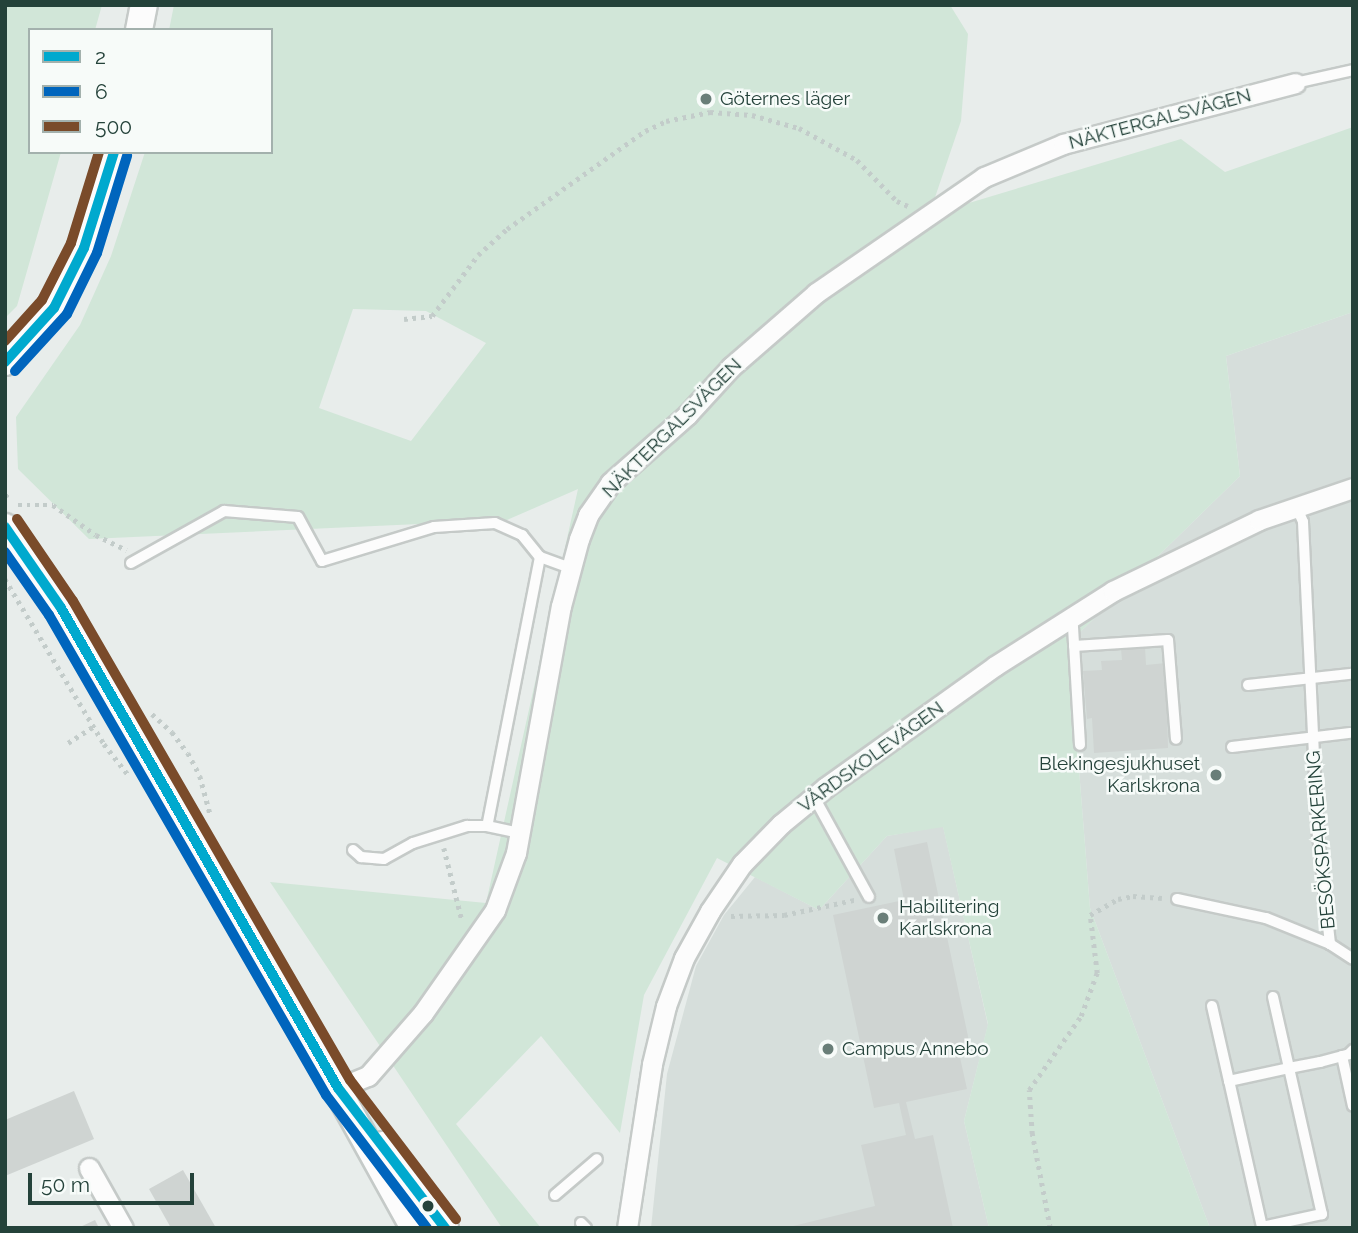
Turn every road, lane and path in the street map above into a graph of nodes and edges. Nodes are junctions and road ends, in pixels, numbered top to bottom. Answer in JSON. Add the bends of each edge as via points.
{"nodes":[{"id":1,"x":145,"y":5,"type":"edge"},
{"id":2,"x":139,"y":28,"type":"edge"},
{"id":3,"x":1353,"y":70,"type":"edge"},
{"id":4,"x":1295,"y":83,"type":"joint"},
{"id":5,"x":113,"y":154,"type":"edge"},
{"id":6,"x":928,"y":215,"type":"junction"},
{"id":7,"x":404,"y":319,"type":"dead end"},
{"id":8,"x":5,"y":362,"type":"edge"},
{"id":9,"x":1353,"y":488,"type":"edge"},
{"id":10,"x":1296,"y":506,"type":"junction"},
{"id":11,"x":12,"y":516,"type":"edge"},
{"id":12,"x":146,"y":554,"type":"junction"},
{"id":13,"x":540,"y":557,"type":"junction"},
{"id":14,"x":131,"y":563,"type":"dead end"},
{"id":15,"x":571,"y":568,"type":"junction"},
{"id":16,"x":1069,"y":617,"type":"junction"},
{"id":17,"x":1074,"y":646,"type":"junction"},
{"id":18,"x":1350,"y":674,"type":"dead end"},
{"id":19,"x":1309,"y":679,"type":"junction"},
{"id":20,"x":1248,"y":685,"type":"dead end"},
{"id":21,"x":93,"y":727,"type":"dead end"},
{"id":22,"x":1350,"y":733,"type":"dead end"},
{"id":23,"x":1312,"y":736,"type":"junction"},
{"id":24,"x":1176,"y":739,"type":"dead end"},
{"id":25,"x":68,"y":743,"type":"dead end"},
{"id":26,"x":1080,"y":745,"type":"dead end"},
{"id":27,"x":1232,"y":747,"type":"dead end"},
{"id":28,"x":814,"y":797,"type":"junction"},
{"id":29,"x":488,"y":826,"type":"junction"},
{"id":30,"x":440,"y":833,"type":"junction"},
{"id":31,"x":520,"y":833,"type":"junction"},
{"id":32,"x":353,"y":850,"type":"dead end"},
{"id":33,"x":869,"y":897,"type":"joint"},
{"id":34,"x":1177,"y":899,"type":"joint"},
{"id":35,"x":723,"y":916,"type":"dead end"},
{"id":36,"x":1330,"y":944,"type":"junction"},
{"id":37,"x":469,"y":947,"type":"junction"},
{"id":38,"x":1353,"y":959,"type":"edge"},
{"id":39,"x":1273,"y":997,"type":"dead end"},
{"id":40,"x":1212,"y":1006,"type":"dead end"},
{"id":41,"x":1353,"y":1050,"type":"edge"},
{"id":42,"x":1342,"y":1056,"type":"junction"},
{"id":43,"x":1289,"y":1068,"type":"junction"},
{"id":44,"x":1229,"y":1081,"type":"junction"},
{"id":45,"x":338,"y":1088,"type":"junction"},
{"id":46,"x":1353,"y":1106,"type":"edge"},
{"id":47,"x":597,"y":1159,"type":"dead end"},
{"id":48,"x":89,"y":1168,"type":"dead end"},
{"id":49,"x":555,"y":1195,"type":"dead end"},
{"id":50,"x":123,"y":1228,"type":"edge"},
{"id":51,"x":414,"y":1228,"type":"edge"},
{"id":52,"x":445,"y":1228,"type":"edge"},
{"id":53,"x":627,"y":1228,"type":"edge"},
{"id":54,"x":1050,"y":1228,"type":"edge"}],
"edges":[{"from":1,"to":2,"type":"street"},
{"from":3,"to":4,"type":"lane"},
{"from":4,"to":6,"type":"street","name":"NÄKTERGALSVÄGEN","via":[[1063,144],[984,177]]},
{"from":5,"to":8,"type":"street","via":[[84,248],[54,308]]},
{"from":6,"to":7,"type":"path","via":[[897,201],[857,160],[799,128],[752,115],[710,113],[666,121],[645,131],[507,229],[478,255],[432,316]]},
{"from":6,"to":15,"type":"street","name":"NÄKTERGALSVÄGEN","via":[[816,293],[731,367],[687,415],[611,483],[588,515]]},
{"from":9,"to":10,"type":"street","name":"VÅRDSKOLEVÄGEN"},
{"from":10,"to":16,"type":"street","name":"VÅRDSKOLEVÄGEN","via":[[1188,552]]},
{"from":10,"to":19,"type":"lane","name":"BESÖKSPARKERING","via":[[1303,522]]},
{"from":11,"to":12,"type":"path","via":[[53,505],[118,547]]},
{"from":11,"to":45,"type":"street"},
{"from":12,"to":13,"type":"lane","via":[[224,511],[298,517],[322,561],[434,527],[495,523],[522,535]]},
{"from":12,"to":14,"type":"lane"},
{"from":13,"to":15,"type":"lane"},
{"from":13,"to":29,"type":"lane"},
{"from":15,"to":31,"type":"street","name":"NÄKTERGALSVÄGEN"},
{"from":16,"to":17,"type":"lane"},
{"from":16,"to":28,"type":"street","name":"VÅRDSKOLEVÄGEN"},
{"from":17,"to":24,"type":"lane","via":[[1168,640]]},
{"from":17,"to":26,"type":"lane"},
{"from":18,"to":19,"type":"lane"},
{"from":19,"to":20,"type":"lane"},
{"from":19,"to":23,"type":"lane","name":"BESÖKSPARKERING"},
{"from":21,"to":25,"type":"path"},
{"from":22,"to":23,"type":"lane","name":"BESÖKSPARKERING"},
{"from":23,"to":27,"type":"lane","name":"BESÖKSPARKERING"},
{"from":23,"to":36,"type":"lane","name":"BESÖKSPARKERING"},
{"from":28,"to":33,"type":"lane"},
{"from":28,"to":53,"type":"street","name":"VÅRDSKOLEVÄGEN","via":[[742,864],[684,958],[652,1064]]},
{"from":29,"to":30,"type":"lane"},
{"from":29,"to":31,"type":"lane"},
{"from":30,"to":32,"type":"lane","via":[[384,859],[361,857]]},
{"from":30,"to":37,"type":"path"},
{"from":31,"to":37,"type":"street","name":"NÄKTERGALSVÄGEN","via":[[495,910]]},
{"from":33,"to":35,"type":"path","via":[[784,915]]},
{"from":34,"to":36,"type":"lane","name":"BESÖKSPARKERING","via":[[1266,918]]},
{"from":34,"to":54,"type":"path","via":[[1133,896],[1090,915],[1097,973],[1081,1016],[1029,1090],[1032,1134]]},
{"from":36,"to":38,"type":"lane","name":"BESÖKSPARKERING"},
{"from":37,"to":45,"type":"street","name":"NÄKTERGALSVÄGEN","via":[[423,1013],[368,1076]]},
{"from":39,"to":43,"type":"lane"},
{"from":40,"to":44,"type":"lane"},
{"from":41,"to":42,"type":"lane"},
{"from":42,"to":43,"type":"lane"},
{"from":42,"to":46,"type":"lane"},
{"from":43,"to":44,"type":"lane"},
{"from":43,"to":44,"type":"lane","via":[[1322,1214],[1262,1227]]},
{"from":45,"to":51,"type":"street"},
{"from":45,"to":52,"type":"street"},
{"from":47,"to":49,"type":"lane"},
{"from":48,"to":50,"type":"street"}]}
